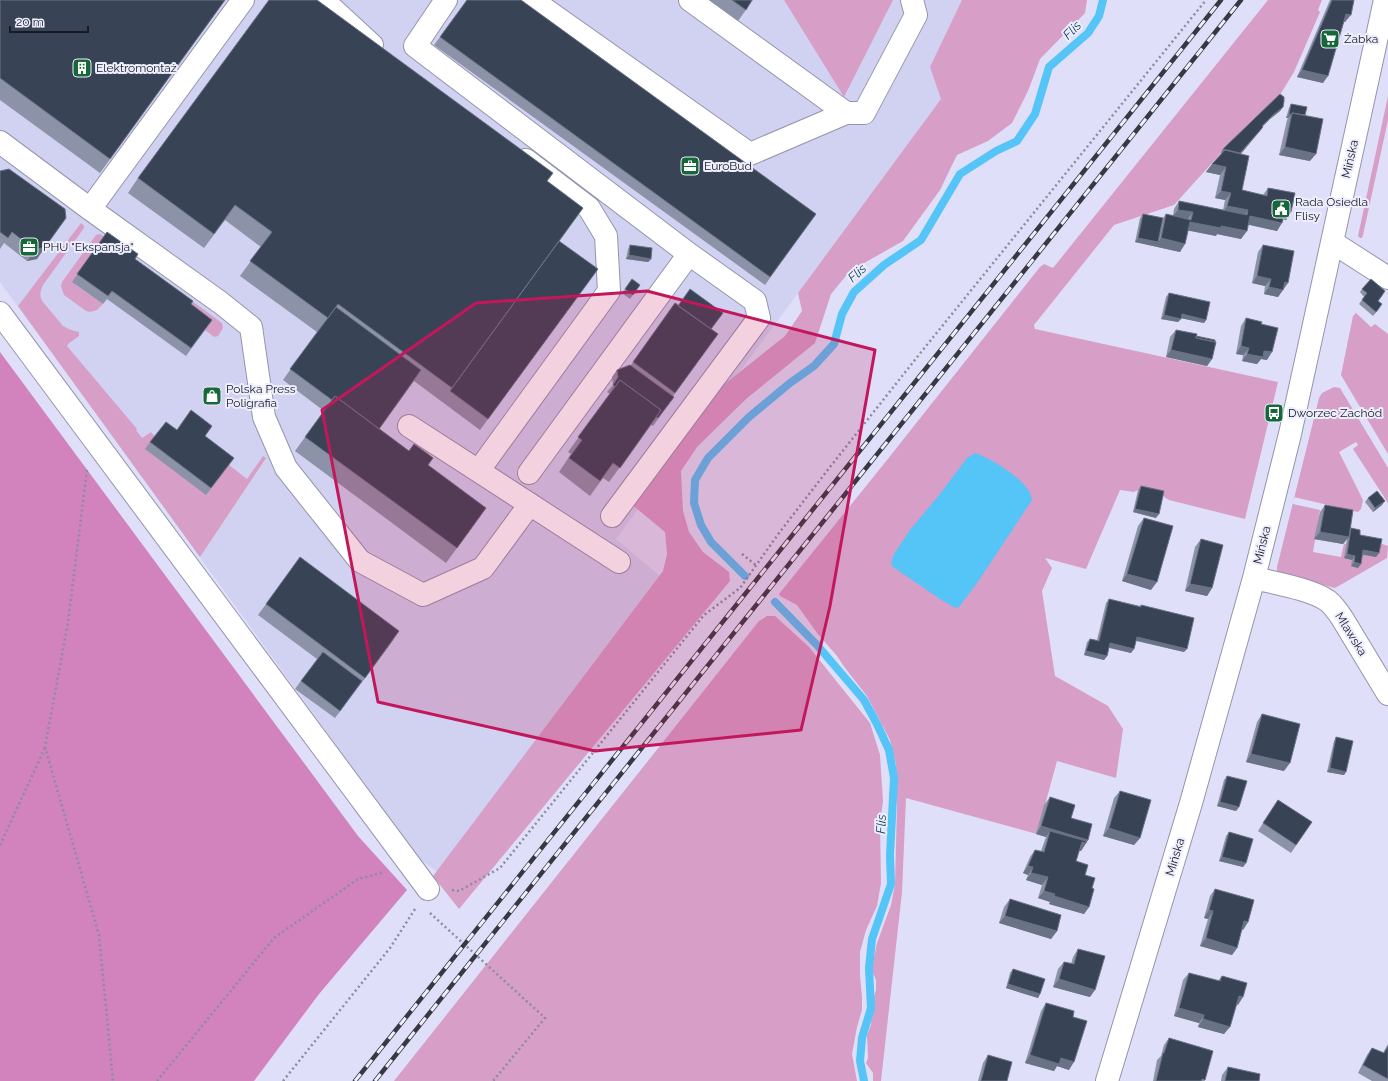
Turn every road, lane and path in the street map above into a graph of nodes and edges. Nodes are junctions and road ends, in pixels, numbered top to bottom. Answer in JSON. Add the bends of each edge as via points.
{"nodes":[{"id":1,"x":243,"y":0,"type":"edge"},
{"id":2,"x":323,"y":0,"type":"edge"},
{"id":3,"x":446,"y":0,"type":"edge"},
{"id":4,"x":532,"y":0,"type":"edge"},
{"id":5,"x":690,"y":0,"type":"edge"},
{"id":6,"x":912,"y":0,"type":"edge"},
{"id":7,"x":1206,"y":0,"type":"edge"},
{"id":8,"x":1385,"y":0,"type":"edge"},
{"id":9,"x":389,"y":58,"type":"edge"},
{"id":10,"x":846,"y":113,"type":"junction"},
{"id":11,"x":0,"y":142,"type":"edge"},
{"id":12,"x":508,"y":147,"type":"edge"},
{"id":13,"x":90,"y":209,"type":"junction"},
{"id":14,"x":1332,"y":242,"type":"junction"},
{"id":15,"x":689,"y":254,"type":"junction"},
{"id":16,"x":1388,"y":278,"type":"edge"},
{"id":17,"x":0,"y":313,"type":"edge"},
{"id":18,"x":409,"y":426,"type":"dead end"},
{"id":19,"x":91,"y":436,"type":"junction"},
{"id":20,"x":479,"y":470,"type":"junction"},
{"id":21,"x":529,"y":473,"type":"dead end"},
{"id":22,"x":530,"y":504,"type":"junction"},
{"id":23,"x":612,"y":516,"type":"dead end"},
{"id":24,"x":742,"y":554,"type":"dead end"},
{"id":25,"x":619,"y":562,"type":"dead end"},
{"id":26,"x":757,"y":566,"type":"junction"},
{"id":27,"x":1254,"y":578,"type":"junction"},
{"id":28,"x":1388,"y":694,"type":"edge"},
{"id":29,"x":45,"y":748,"type":"junction"},
{"id":30,"x":0,"y":845,"type":"edge"},
{"id":31,"x":411,"y":866,"type":"junction"},
{"id":32,"x":424,"y":896,"type":"junction"},
{"id":33,"x":113,"y":1081,"type":"edge"},
{"id":34,"x":157,"y":1081,"type":"edge"},
{"id":35,"x":283,"y":1081,"type":"edge"},
{"id":36,"x":493,"y":1081,"type":"edge"},
{"id":37,"x":1107,"y":1081,"type":"edge"}],
"edges":[{"from":1,"to":13,"type":"street"},
{"from":2,"to":9,"type":"street"},
{"from":3,"to":15,"type":"street","via":[[415,46]]},
{"from":4,"to":10,"type":"street","via":[[750,154]]},
{"from":5,"to":10,"type":"street"},
{"from":6,"to":10,"type":"street","via":[[916,15],[864,114]]},
{"from":7,"to":26,"type":"path","via":[[912,363],[807,497]]},
{"from":8,"to":14,"type":"street","name":"Mińska"},
{"from":11,"to":13,"type":"street"},
{"from":12,"to":20,"type":"street","via":[[589,208],[606,236],[609,291]]},
{"from":13,"to":22,"type":"street","via":[[251,327],[264,417],[286,468],[360,561],[423,596],[483,568]]},
{"from":14,"to":16,"type":"street"},
{"from":14,"to":27,"type":"street","name":"Mińska","via":[[1290,434]]},
{"from":15,"to":21,"type":"street"},
{"from":15,"to":23,"type":"street","via":[[755,301],[759,318]]},
{"from":17,"to":19,"type":"street"},
{"from":18,"to":20,"type":"street"},
{"from":19,"to":29,"type":"path","via":[[68,622]]},
{"from":19,"to":31,"type":"street"},
{"from":20,"to":22,"type":"street"},
{"from":22,"to":25,"type":"street"},
{"from":24,"to":26,"type":"path"},
{"from":26,"to":32,"type":"path","via":[[740,588],[704,615],[500,868],[459,891]]},
{"from":27,"to":28,"type":"street","name":"Mławska","via":[[1316,594],[1328,601],[1336,608]]},
{"from":27,"to":37,"type":"street","name":"Mińska"},
{"from":29,"to":30,"type":"path"},
{"from":29,"to":33,"type":"path","via":[[99,935]]},
{"from":31,"to":32,"type":"street"},
{"from":31,"to":34,"type":"path","via":[[358,879],[274,938]]},
{"from":32,"to":35,"type":"path","via":[[390,948]]},
{"from":32,"to":36,"type":"path","via":[[545,1018]]}]}
